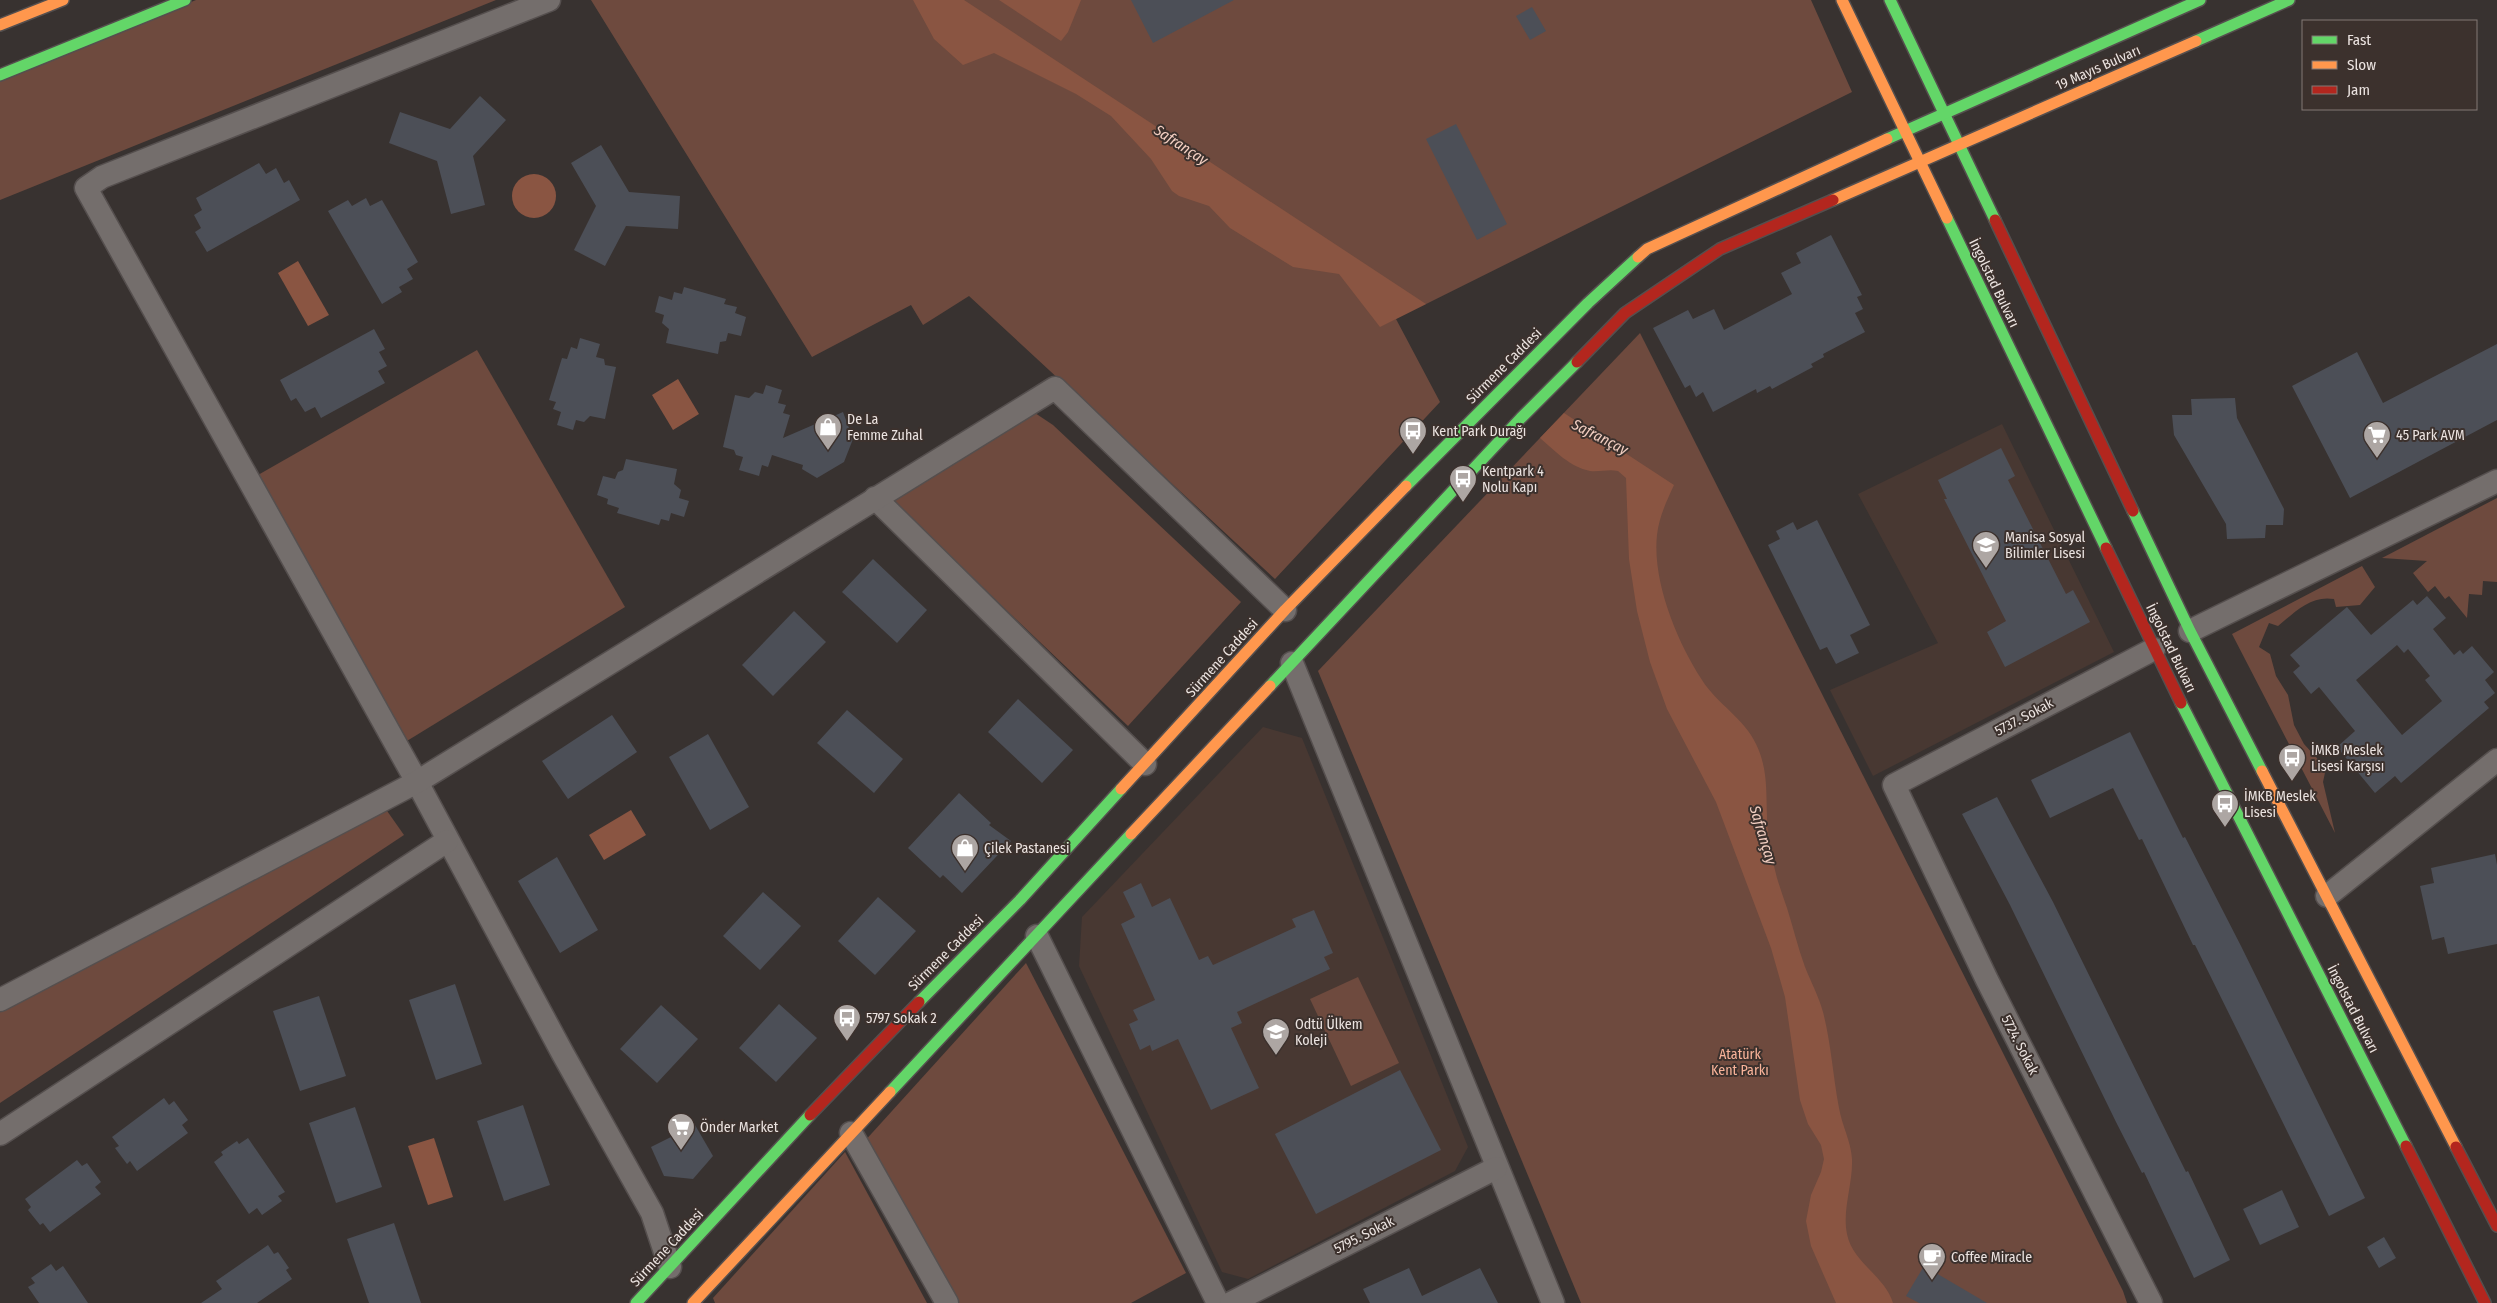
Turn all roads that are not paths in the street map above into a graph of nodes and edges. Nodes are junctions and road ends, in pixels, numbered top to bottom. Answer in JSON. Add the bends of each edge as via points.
{"nodes":[{"id":1,"x":63,"y":0,"type":"edge"},
{"id":2,"x":185,"y":0,"type":"edge"},
{"id":3,"x":549,"y":0,"type":"edge"},
{"id":4,"x":1842,"y":0,"type":"edge"},
{"id":5,"x":1890,"y":0,"type":"edge"},
{"id":6,"x":2200,"y":0,"type":"edge"},
{"id":7,"x":2289,"y":0,"type":"edge"},
{"id":8,"x":0,"y":25,"type":"edge"},
{"id":9,"x":0,"y":74,"type":"edge"},
{"id":10,"x":1944,"y":113,"type":"junction"},
{"id":11,"x":1904,"y":131,"type":"junction"},
{"id":12,"x":1961,"y":145,"type":"junction"},
{"id":13,"x":1920,"y":163,"type":"junction"},
{"id":14,"x":2497,"y":481,"type":"edge"},
{"id":15,"x":875,"y":498,"type":"junction"},
{"id":16,"x":1286,"y":610,"type":"junction"},
{"id":17,"x":2190,"y":631,"type":"junction"},
{"id":18,"x":2154,"y":649,"type":"junction"},
{"id":19,"x":1285,"y":666,"type":"junction"},
{"id":20,"x":2497,"y":760,"type":"edge"},
{"id":21,"x":1145,"y":764,"type":"junction"},
{"id":22,"x":417,"y":782,"type":"junction"},
{"id":23,"x":1894,"y":785,"type":"joint"},
{"id":24,"x":448,"y":841,"type":"junction"},
{"id":25,"x":2327,"y":896,"type":"junction"},
{"id":26,"x":1035,"y":932,"type":"junction"},
{"id":27,"x":0,"y":1000,"type":"edge"},
{"id":28,"x":850,"y":1133,"type":"junction"},
{"id":29,"x":0,"y":1134,"type":"edge"},
{"id":30,"x":1496,"y":1168,"type":"junction"},
{"id":31,"x":2497,"y":1226,"type":"edge"},
{"id":32,"x":672,"y":1271,"type":"junction"},
{"id":33,"x":690,"y":1301,"type":"edge"},
{"id":34,"x":636,"y":1303,"type":"edge"},
{"id":35,"x":947,"y":1303,"type":"edge"},
{"id":36,"x":1218,"y":1303,"type":"edge"},
{"id":37,"x":1231,"y":1303,"type":"edge"},
{"id":38,"x":1553,"y":1303,"type":"edge"},
{"id":39,"x":2151,"y":1303,"type":"edge"},
{"id":40,"x":2485,"y":1303,"type":"edge"}],
"edges":[{"from":1,"to":8,"type":"main road"},
{"from":2,"to":9,"type":"main road"},
{"from":3,"to":22,"type":"street","via":[[102,177],[86,188]]},
{"from":4,"to":11,"type":"main road","name":"İngolstad Bulvarı"},
{"from":5,"to":10,"type":"main road","name":"İngolstad Bulvarı"},
{"from":6,"to":10,"type":"main road","name":"19 Mayıs Bulvarı"},
{"from":7,"to":12,"type":"main road","name":"19 Mayıs Bulvarı"},
{"from":10,"to":11,"type":"main road","name":"19 Mayıs Bulvarı"},
{"from":10,"to":12,"type":"main road","name":"İngolstad Bulvarı"},
{"from":11,"to":13,"type":"main road","name":"İngolstad Bulvarı"},
{"from":11,"to":16,"type":"main road","name":"Sürmene Caddesi","via":[[1648,249],[1588,303]]},
{"from":12,"to":13,"type":"main road","name":"19 Mayıs Bulvarı"},
{"from":12,"to":17,"type":"main road","name":"İngolstad Bulvarı"},
{"from":13,"to":18,"type":"main road","name":"İngolstad Bulvarı"},
{"from":13,"to":19,"type":"main road","via":[[1720,249],[1625,313],[1518,415]]},
{"from":14,"to":17,"type":"street"},
{"from":15,"to":16,"type":"street","via":[[1055,388]]},
{"from":15,"to":21,"type":"street"},
{"from":15,"to":22,"type":"street"},
{"from":16,"to":21,"type":"main road","name":"Sürmene Caddesi","via":[[1260,647]]},
{"from":17,"to":25,"type":"main road","name":"İngolstad Bulvarı"},
{"from":18,"to":23,"type":"street","name":"5737. Sokak"},
{"from":18,"to":40,"type":"main road","name":"İngolstad Bulvarı"},
{"from":19,"to":26,"type":"main road"},
{"from":19,"to":30,"type":"street"},
{"from":20,"to":25,"type":"street"},
{"from":21,"to":32,"type":"main road","name":"Sürmene Caddesi","via":[[1022,905],[840,1082]]},
{"from":22,"to":24,"type":"street"},
{"from":22,"to":27,"type":"street"},
{"from":23,"to":39,"type":"street","name":"5724. Sokak","via":[[1987,980]]},
{"from":24,"to":29,"type":"street"},
{"from":24,"to":32,"type":"street","via":[[652,1213]]},
{"from":25,"to":31,"type":"main road","name":"İngolstad Bulvarı"},
{"from":26,"to":28,"type":"main road"},
{"from":26,"to":36,"type":"street"},
{"from":28,"to":33,"type":"main road"},
{"from":28,"to":35,"type":"street"},
{"from":30,"to":37,"type":"street","name":"5795. Sokak"},
{"from":30,"to":38,"type":"street"},
{"from":32,"to":34,"type":"main road","name":"Sürmene Caddesi"}]}
